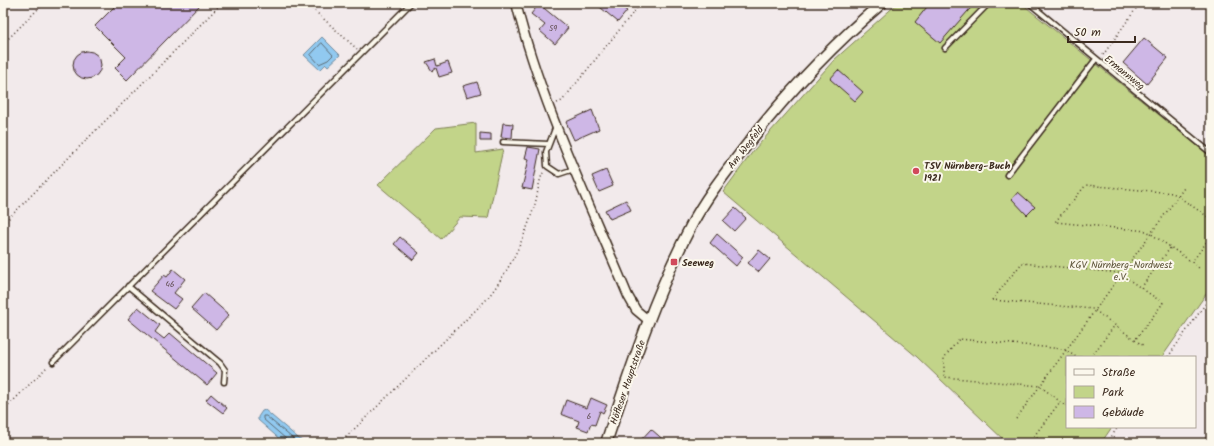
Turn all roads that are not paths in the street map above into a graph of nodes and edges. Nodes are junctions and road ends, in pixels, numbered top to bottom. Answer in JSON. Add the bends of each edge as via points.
{"nodes":[{"id":1,"x":411,"y":3,"type":"edge"},
{"id":2,"x":516,"y":3,"type":"edge"},
{"id":3,"x":882,"y":3,"type":"edge"},
{"id":4,"x":989,"y":3,"type":"edge"},
{"id":5,"x":1030,"y":3,"type":"edge"},
{"id":6,"x":945,"y":48,"type":"dead end"},
{"id":7,"x":1098,"y":60,"type":"junction"},
{"id":8,"x":556,"y":124,"type":"junction"},
{"id":9,"x":503,"y":142,"type":"dead end"},
{"id":10,"x":549,"y":144,"type":"junction"},
{"id":11,"x":1211,"y":153,"type":"edge"},
{"id":12,"x":574,"y":168,"type":"junction"},
{"id":13,"x":1007,"y":175,"type":"dead end"},
{"id":14,"x":128,"y":286,"type":"junction"},
{"id":15,"x":648,"y":320,"type":"junction"},
{"id":16,"x":53,"y":362,"type":"road end"},
{"id":17,"x":224,"y":382,"type":"dead end"},
{"id":18,"x":606,"y":443,"type":"edge"}],
"edges":[{"from":1,"to":14,"type":"lane"},
{"from":2,"to":8,"type":"street","via":[[527,48]]},
{"from":3,"to":15,"type":"street","name":"Am Wegfeld","via":[[840,41],[784,100],[728,170],[693,223]]},
{"from":4,"to":6,"type":"lane"},
{"from":5,"to":7,"type":"lane","name":"Ermannweg"},
{"from":7,"to":11,"type":"lane","name":"Ermannweg"},
{"from":7,"to":13,"type":"lane"},
{"from":8,"to":10,"type":"lane"},
{"from":8,"to":12,"type":"street"},
{"from":9,"to":10,"type":"lane"},
{"from":10,"to":12,"type":"lane","via":[[546,152],[548,166],[559,174]]},
{"from":12,"to":15,"type":"street","via":[[628,296],[636,310]]},
{"from":14,"to":16,"type":"lane"},
{"from":14,"to":17,"type":"lane","via":[[220,363],[224,370]]},
{"from":15,"to":18,"type":"street","name":"Höfleser Hauptstraße"}]}
